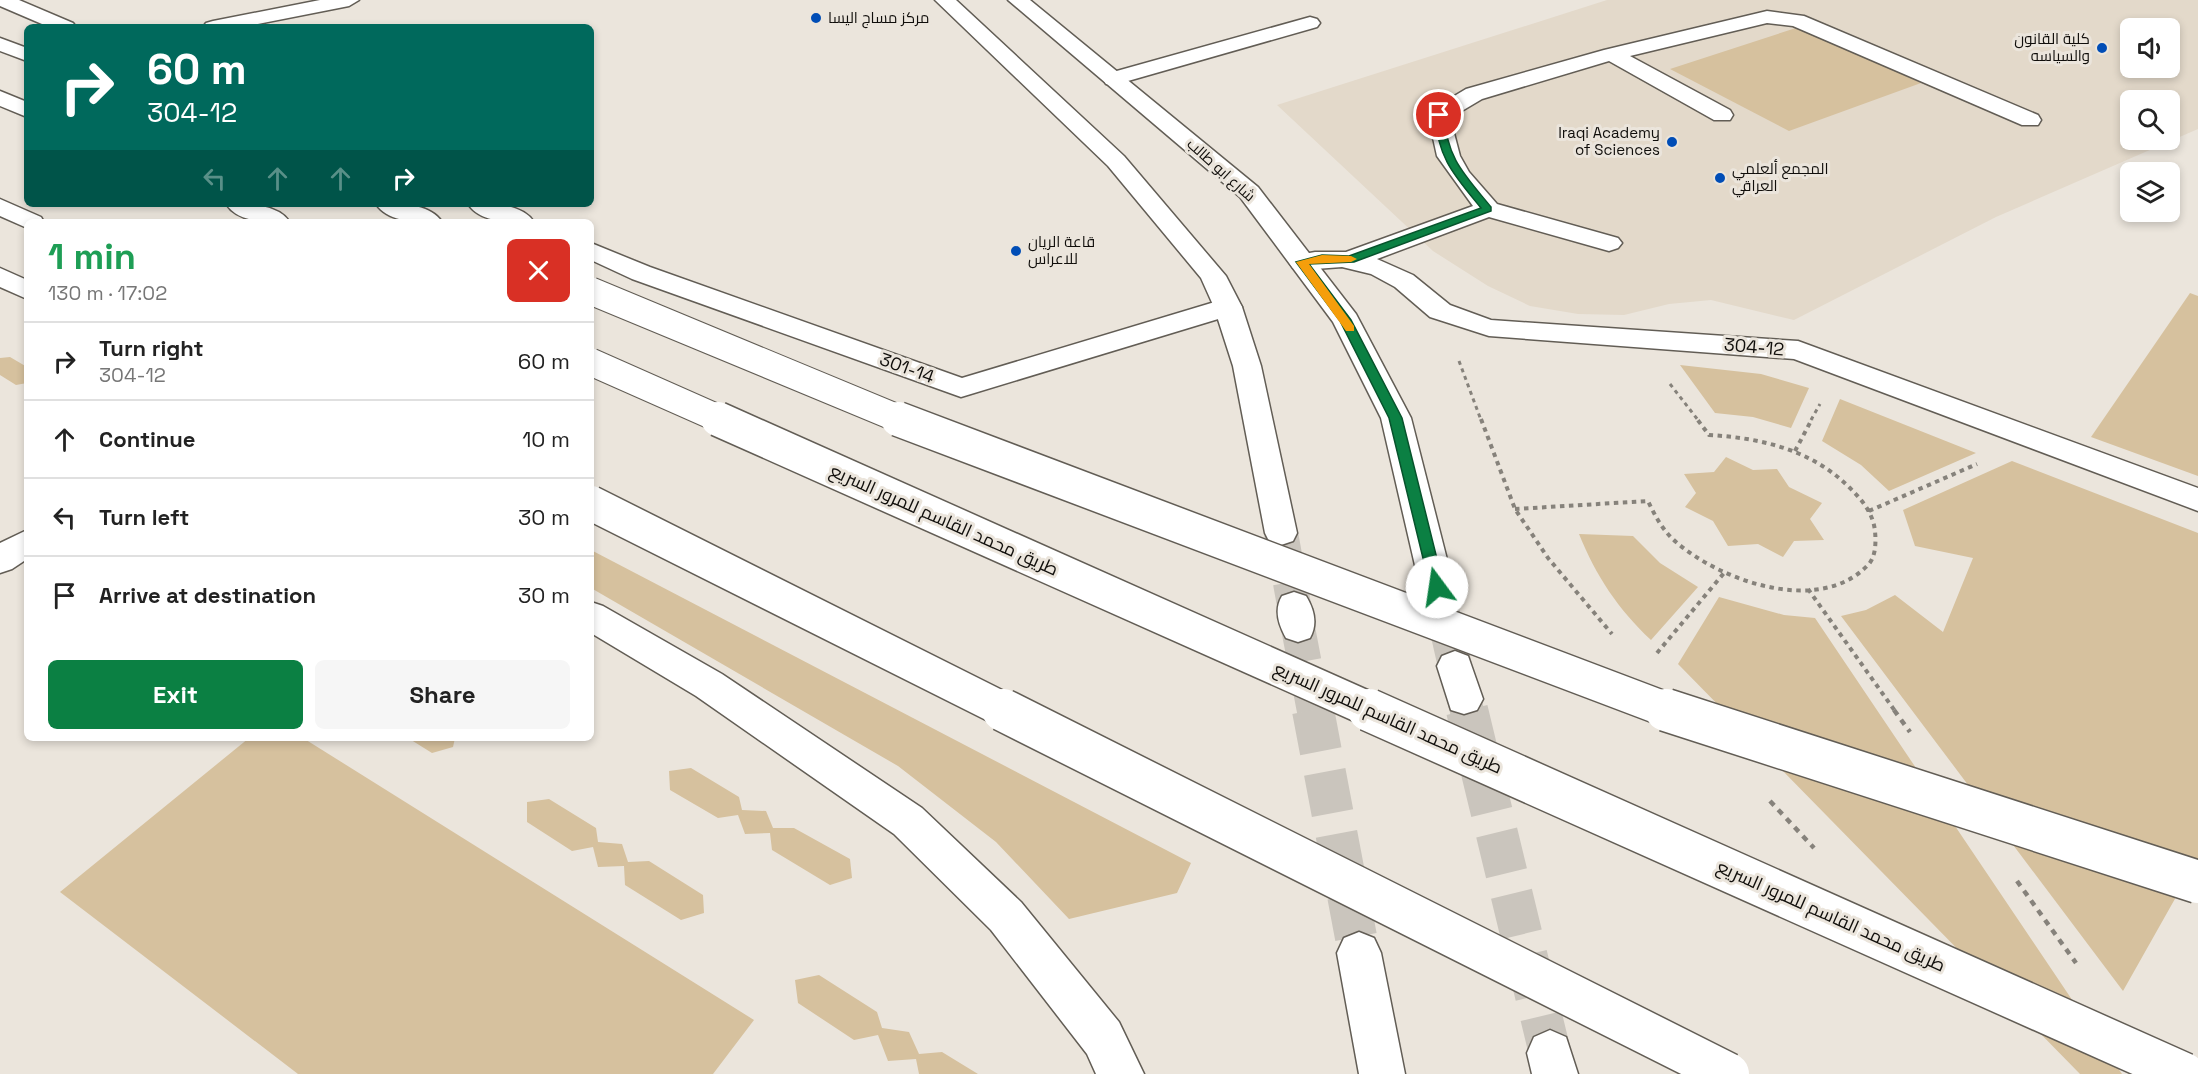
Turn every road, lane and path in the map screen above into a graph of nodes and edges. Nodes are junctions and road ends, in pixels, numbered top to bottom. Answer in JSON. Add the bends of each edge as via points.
{"nodes":[{"id":1,"x":3,"y":0,"type":"edge"},
{"id":2,"x":349,"y":0,"type":"edge"},
{"id":3,"x":945,"y":0,"type":"edge"},
{"id":4,"x":1018,"y":0,"type":"edge"},
{"id":5,"x":1310,"y":23,"type":"dead end"},
{"id":6,"x":59,"y":24,"type":"edge"},
{"id":7,"x":228,"y":24,"type":"edge"},
{"id":8,"x":0,"y":44,"type":"edge"},
{"id":9,"x":1611,"y":54,"type":"junction"},
{"id":10,"x":24,"y":55,"type":"edge"},
{"id":11,"x":1114,"y":79,"type":"junction"},
{"id":12,"x":0,"y":98,"type":"edge"},
{"id":13,"x":24,"y":109,"type":"edge"},
{"id":14,"x":1722,"y":116,"type":"dead end"},
{"id":15,"x":2030,"y":120,"type":"dead end"},
{"id":16,"x":0,"y":206,"type":"edge"},
{"id":17,"x":395,"y":207,"type":"edge"},
{"id":18,"x":487,"y":207,"type":"edge"},
{"id":19,"x":1488,"y":209,"type":"junction"},
{"id":20,"x":26,"y":219,"type":"edge"},
{"id":21,"x":423,"y":219,"type":"edge"},
{"id":22,"x":515,"y":219,"type":"edge"},
{"id":23,"x":1609,"y":243,"type":"dead end"},
{"id":24,"x":594,"y":252,"type":"edge"},
{"id":25,"x":1350,"y":260,"type":"junction"},
{"id":26,"x":1302,"y":262,"type":"junction"},
{"id":27,"x":0,"y":276,"type":"edge"},
{"id":28,"x":24,"y":289,"type":"edge"},
{"id":29,"x":594,"y":292,"type":"edge"},
{"id":30,"x":1228,"y":307,"type":"junction"},
{"id":31,"x":1441,"y":311,"type":"junction"},
{"id":32,"x":594,"y":363,"type":"edge"},
{"id":33,"x":1665,"y":378,"type":"dead end"},
{"id":34,"x":1822,"y":400,"type":"dead end"},
{"id":35,"x":1795,"y":451,"type":"junction"},
{"id":36,"x":1986,"y":460,"type":"dead end"},
{"id":37,"x":2198,"y":500,"type":"edge"},
{"id":38,"x":594,"y":505,"type":"edge"},
{"id":39,"x":1515,"y":509,"type":"junction"},
{"id":40,"x":1869,"y":511,"type":"junction"},
{"id":41,"x":1281,"y":533,"type":"tunnel mouth"},
{"id":42,"x":24,"y":544,"type":"edge"},
{"id":43,"x":0,"y":560,"type":"edge"},
{"id":44,"x":1724,"y":573,"type":"junction"},
{"id":45,"x":1437,"y":587,"type":"tunnel mouth"},
{"id":46,"x":1808,"y":589,"type":"junction"},
{"id":47,"x":594,"y":618,"type":"edge"},
{"id":48,"x":1617,"y":639,"type":"dead end"},
{"id":49,"x":1651,"y":660,"type":"dead end"},
{"id":50,"x":1916,"y":740,"type":"dead end"},
{"id":51,"x":1764,"y":794,"type":"dead end"},
{"id":52,"x":1819,"y":853,"type":"dead end"},
{"id":53,"x":2014,"y":879,"type":"dead end"},
{"id":54,"x":2198,"y":882,"type":"edge"},
{"id":55,"x":1359,"y":953,"type":"tunnel mouth"},
{"id":56,"x":2076,"y":963,"type":"dead end"},
{"id":57,"x":1121,"y":1074,"type":"edge"},
{"id":58,"x":1382,"y":1074,"type":"edge"},
{"id":59,"x":1728,"y":1074,"type":"edge"},
{"id":60,"x":2184,"y":1074,"type":"edge"}],
"edges":[{"from":1,"to":6,"type":"main road"},
{"from":2,"to":7,"type":"main road"},
{"from":3,"to":30,"type":"main road","via":[[1116,160],[1213,276]]},
{"from":4,"to":11,"type":"main road","name":"شارع ابو طالب"},
{"from":5,"to":11,"type":"main road"},
{"from":8,"to":10,"type":"main road"},
{"from":9,"to":14,"type":"main road"},
{"from":9,"to":15,"type":"main road","via":[[1780,16]]},
{"from":9,"to":19,"type":"main road","via":[[1474,94],[1439,115],[1441,141],[1455,170]]},
{"from":11,"to":26,"type":"main road","name":"شارع ابو طالب","via":[[1250,192]]},
{"from":12,"to":13,"type":"main road"},
{"from":16,"to":20,"type":"main road"},
{"from":17,"to":21,"type":"main road"},
{"from":18,"to":22,"type":"main road"},
{"from":19,"to":23,"type":"main road"},
{"from":19,"to":25,"type":"main road"},
{"from":24,"to":30,"type":"main road","name":"301-14","via":[[652,277],[961,388]]},
{"from":25,"to":26,"type":"main road","name":"304-12","via":[[1322,258]]},
{"from":25,"to":31,"type":"main road","name":"304-12","via":[[1384,270]]},
{"from":26,"to":45,"type":"main road","name":"شارع ابو طالب","via":[[1346,320],[1396,418]]},
{"from":27,"to":28,"type":"main road"},
{"from":29,"to":54,"type":"main road","bridge":true,"via":[[843,398],[1698,722]]},
{"from":30,"to":41,"type":"main road","via":[[1248,366]]},
{"from":31,"to":37,"type":"main road","name":"304-12","via":[[1489,328],[1798,350]]},
{"from":31,"to":39,"type":"path"},
{"from":32,"to":60,"type":"main road","name":"طريق محمد القاسم للمرور السريع","bridge":true},
{"from":33,"to":35,"type":"path","via":[[1709,435],[1765,441]]},
{"from":34,"to":35,"type":"path"},
{"from":35,"to":40,"type":"path","via":[[1846,483]]},
{"from":36,"to":40,"type":"path"},
{"from":38,"to":59,"type":"main road","bridge":true},
{"from":39,"to":44,"type":"path","via":[[1648,501],[1658,522],[1677,543]]},
{"from":39,"to":48,"type":"path","via":[[1548,558]]},
{"from":40,"to":46,"type":"path","via":[[1876,545],[1869,563],[1853,578],[1830,587]]},
{"from":42,"to":43,"type":"main road"},
{"from":44,"to":46,"type":"path","via":[[1767,586]]},
{"from":44,"to":49,"type":"path"},
{"from":46,"to":50,"type":"path"},
{"from":47,"to":57,"type":"main road","via":[[708,685],[909,821],[1006,916],[1103,1038]]},
{"from":51,"to":52,"type":"path"},
{"from":53,"to":56,"type":"path"},
{"from":55,"to":58,"type":"main road"}]}
